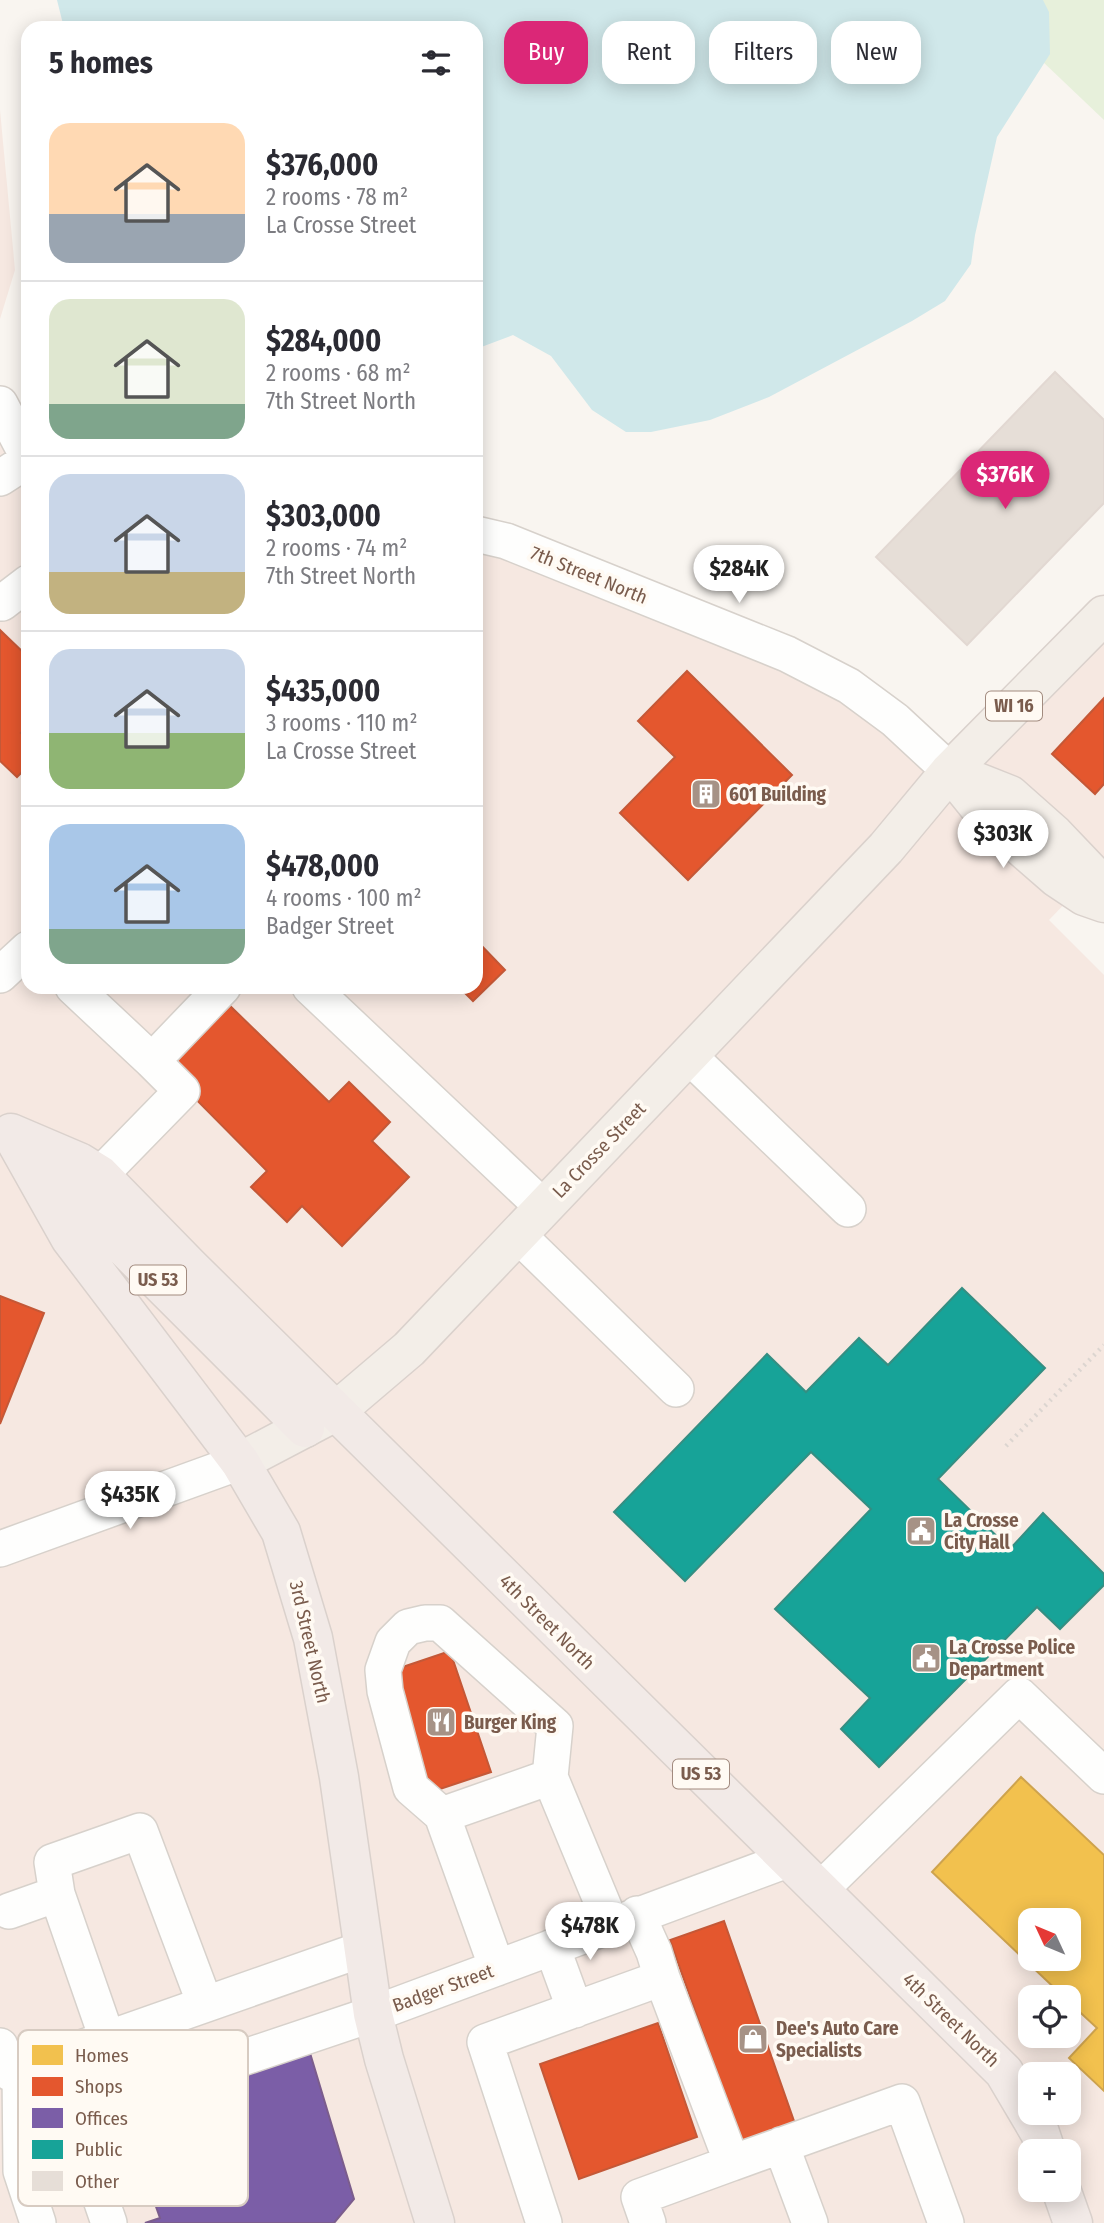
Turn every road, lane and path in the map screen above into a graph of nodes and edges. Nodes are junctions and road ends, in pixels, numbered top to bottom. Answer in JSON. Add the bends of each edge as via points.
{"nodes":[{"id":1,"x":0,"y":404,"type":"edge"},
{"id":2,"x":21,"y":444,"type":"edge"},
{"id":3,"x":21,"y":463,"type":"edge"},
{"id":4,"x":0,"y":478,"type":"edge"},
{"id":5,"x":483,"y":536,"type":"edge"},
{"id":6,"x":1104,"y":615,"type":"edge"},
{"id":7,"x":950,"y":771,"type":"junction"},
{"id":8,"x":1104,"y":896,"type":"edge"},
{"id":9,"x":1104,"y":903,"type":"edge"},
{"id":10,"x":21,"y":955,"type":"edge"},
{"id":11,"x":0,"y":975,"type":"edge"},
{"id":12,"x":80,"y":994,"type":"edge"},
{"id":13,"x":216,"y":994,"type":"edge"},
{"id":14,"x":317,"y":994,"type":"edge"},
{"id":15,"x":689,"y":1056,"type":"junction"},
{"id":16,"x":152,"y":1061,"type":"junction"},
{"id":17,"x":6,"y":1128,"type":"edge"},
{"id":18,"x":100,"y":1175,"type":"junction"},
{"id":19,"x":544,"y":1208,"type":"junction"},
{"id":20,"x":848,"y":1209,"type":"dead end"},
{"id":21,"x":518,"y":1235,"type":"junction"},
{"id":22,"x":1104,"y":1345,"type":"edge"},
{"id":23,"x":676,"y":1389,"type":"dead end"},
{"id":24,"x":320,"y":1420,"type":"junction"},
{"id":25,"x":1006,"y":1446,"type":"dead end"},
{"id":26,"x":240,"y":1462,"type":"junction"},
{"id":27,"x":0,"y":1549,"type":"edge"},
{"id":28,"x":1104,"y":1776,"type":"edge"},
{"id":29,"x":550,"y":1777,"type":"junction"},
{"id":30,"x":442,"y":1815,"type":"junction"},
{"id":31,"x":787,"y":1860,"type":"junction"},
{"id":32,"x":819,"y":1891,"type":"junction"},
{"id":33,"x":57,"y":1894,"type":"junction"},
{"id":34,"x":3,"y":1906,"type":"edge"},
{"id":35,"x":624,"y":1919,"type":"junction"},
{"id":36,"x":552,"y":1947,"type":"junction"},
{"id":37,"x":363,"y":1949,"type":"junction"},
{"id":38,"x":498,"y":1968,"type":"junction"},
{"id":39,"x":662,"y":1978,"type":"junction"},
{"id":40,"x":205,"y":2004,"type":"junction"},
{"id":41,"x":575,"y":2010,"type":"junction"},
{"id":42,"x":373,"y":2014,"type":"junction"},
{"id":43,"x":104,"y":2030,"type":"edge"},
{"id":44,"x":130,"y":2030,"type":"edge"},
{"id":45,"x":248,"y":2056,"type":"edge"},
{"id":46,"x":10,"y":2058,"type":"edge"},
{"id":47,"x":1042,"y":2139,"type":"edge"},
{"id":48,"x":782,"y":2145,"type":"junction"},
{"id":49,"x":732,"y":2164,"type":"junction"},
{"id":50,"x":11,"y":2175,"type":"edge"},
{"id":51,"x":1066,"y":2202,"type":"edge"},
{"id":52,"x":28,"y":2206,"type":"edge"},
{"id":53,"x":103,"y":2206,"type":"edge"},
{"id":54,"x":38,"y":2223,"type":"edge"},
{"id":55,"x":109,"y":2223,"type":"edge"},
{"id":56,"x":435,"y":2223,"type":"edge"},
{"id":57,"x":544,"y":2223,"type":"edge"},
{"id":58,"x":648,"y":2223,"type":"edge"},
{"id":59,"x":810,"y":2223,"type":"edge"},
{"id":60,"x":946,"y":2223,"type":"edge"},
{"id":61,"x":1073,"y":2223,"type":"edge"}],
"edges":[{"from":1,"to":2,"type":"street"},
{"from":3,"to":4,"type":"street"},
{"from":5,"to":7,"type":"street","name":"7th Street North","via":[[797,659],[849,686],[895,720]]},
{"from":6,"to":7,"type":"main road","name":"La Crosse Street","number":"WI 16"},
{"from":7,"to":8,"type":"main road","name":"7th Street North","via":[[1010,795],[1092,874]]},
{"from":7,"to":9,"type":"main road","name":"7th Street North","via":[[988,818],[1057,878]]},
{"from":7,"to":15,"type":"main road","name":"La Crosse Street","via":[[886,848]]},
{"from":10,"to":11,"type":"street"},
{"from":12,"to":16,"type":"street"},
{"from":13,"to":16,"type":"street"},
{"from":14,"to":19,"type":"street"},
{"from":15,"to":19,"type":"main road","name":"La Crosse Street"},
{"from":15,"to":20,"type":"street"},
{"from":16,"to":18,"type":"street","via":[[182,1091]]},
{"from":17,"to":18,"type":"highway","name":"4th Street North","number":"US 53"},
{"from":17,"to":24,"type":"highway","number":"US 53"},
{"from":17,"to":26,"type":"highway","name":"3rd Street North","number":"US 53","via":[[70,1238]]},
{"from":18,"to":24,"type":"highway","name":"4th Street North","number":"US 53","via":[[189,1266]]},
{"from":19,"to":21,"type":"main road","name":"La Crosse Street"},
{"from":21,"to":23,"type":"street"},
{"from":21,"to":24,"type":"main road","name":"La Crosse Street","via":[[409,1349]]},
{"from":22,"to":25,"type":"path"},
{"from":24,"to":26,"type":"main road","name":"La Crosse Street"},
{"from":24,"to":31,"type":"highway","name":"4th Street North","number":"US 53"},
{"from":26,"to":27,"type":"street","name":"La Crosse Street"},
{"from":26,"to":37,"type":"highway","name":"3rd Street North","number":"US 53","via":[[281,1532],[313,1638],[339,1777]]},
{"from":28,"to":32,"type":"street","via":[[1019,1695]]},
{"from":29,"to":30,"type":"street"},
{"from":29,"to":30,"type":"street","via":[[555,1726],[440,1623],[408,1627],[393,1642],[383,1670],[385,1691],[411,1788]]},
{"from":29,"to":35,"type":"street"},
{"from":30,"to":38,"type":"street"},
{"from":31,"to":32,"type":"highway","name":"4th Street North","number":"US 53"},
{"from":31,"to":35,"type":"street","name":"Badger Street"},
{"from":32,"to":47,"type":"highway","name":"4th Street North","number":"US 53","via":[[1004,2072]]},
{"from":33,"to":34,"type":"street"},
{"from":33,"to":40,"type":"street","via":[[52,1862],[140,1831]]},
{"from":33,"to":43,"type":"street"},
{"from":35,"to":36,"type":"street","name":"Badger Street"},
{"from":35,"to":39,"type":"street","via":[[654,1952]]},
{"from":36,"to":38,"type":"street","name":"Badger Street"},
{"from":36,"to":41,"type":"street"},
{"from":37,"to":40,"type":"street"},
{"from":37,"to":42,"type":"highway","name":"3rd Street North","number":"US 53"},
{"from":38,"to":42,"type":"street","name":"Badger Street"},
{"from":39,"to":41,"type":"street"},
{"from":39,"to":49,"type":"street"},
{"from":40,"to":44,"type":"street"},
{"from":41,"to":57,"type":"street","via":[[485,2042]]},
{"from":42,"to":45,"type":"street","name":"Badger Street"},
{"from":42,"to":56,"type":"highway","name":"3rd Street North","number":"US 53"},
{"from":46,"to":50,"type":"street"},
{"from":48,"to":49,"type":"street"},
{"from":48,"to":59,"type":"street"},
{"from":48,"to":60,"type":"street","via":[[902,2102]]},
{"from":49,"to":58,"type":"street","via":[[639,2197]]},
{"from":51,"to":61,"type":"highway"},
{"from":52,"to":54,"type":"street"},
{"from":53,"to":55,"type":"street","name":"Badger Street"}]}
